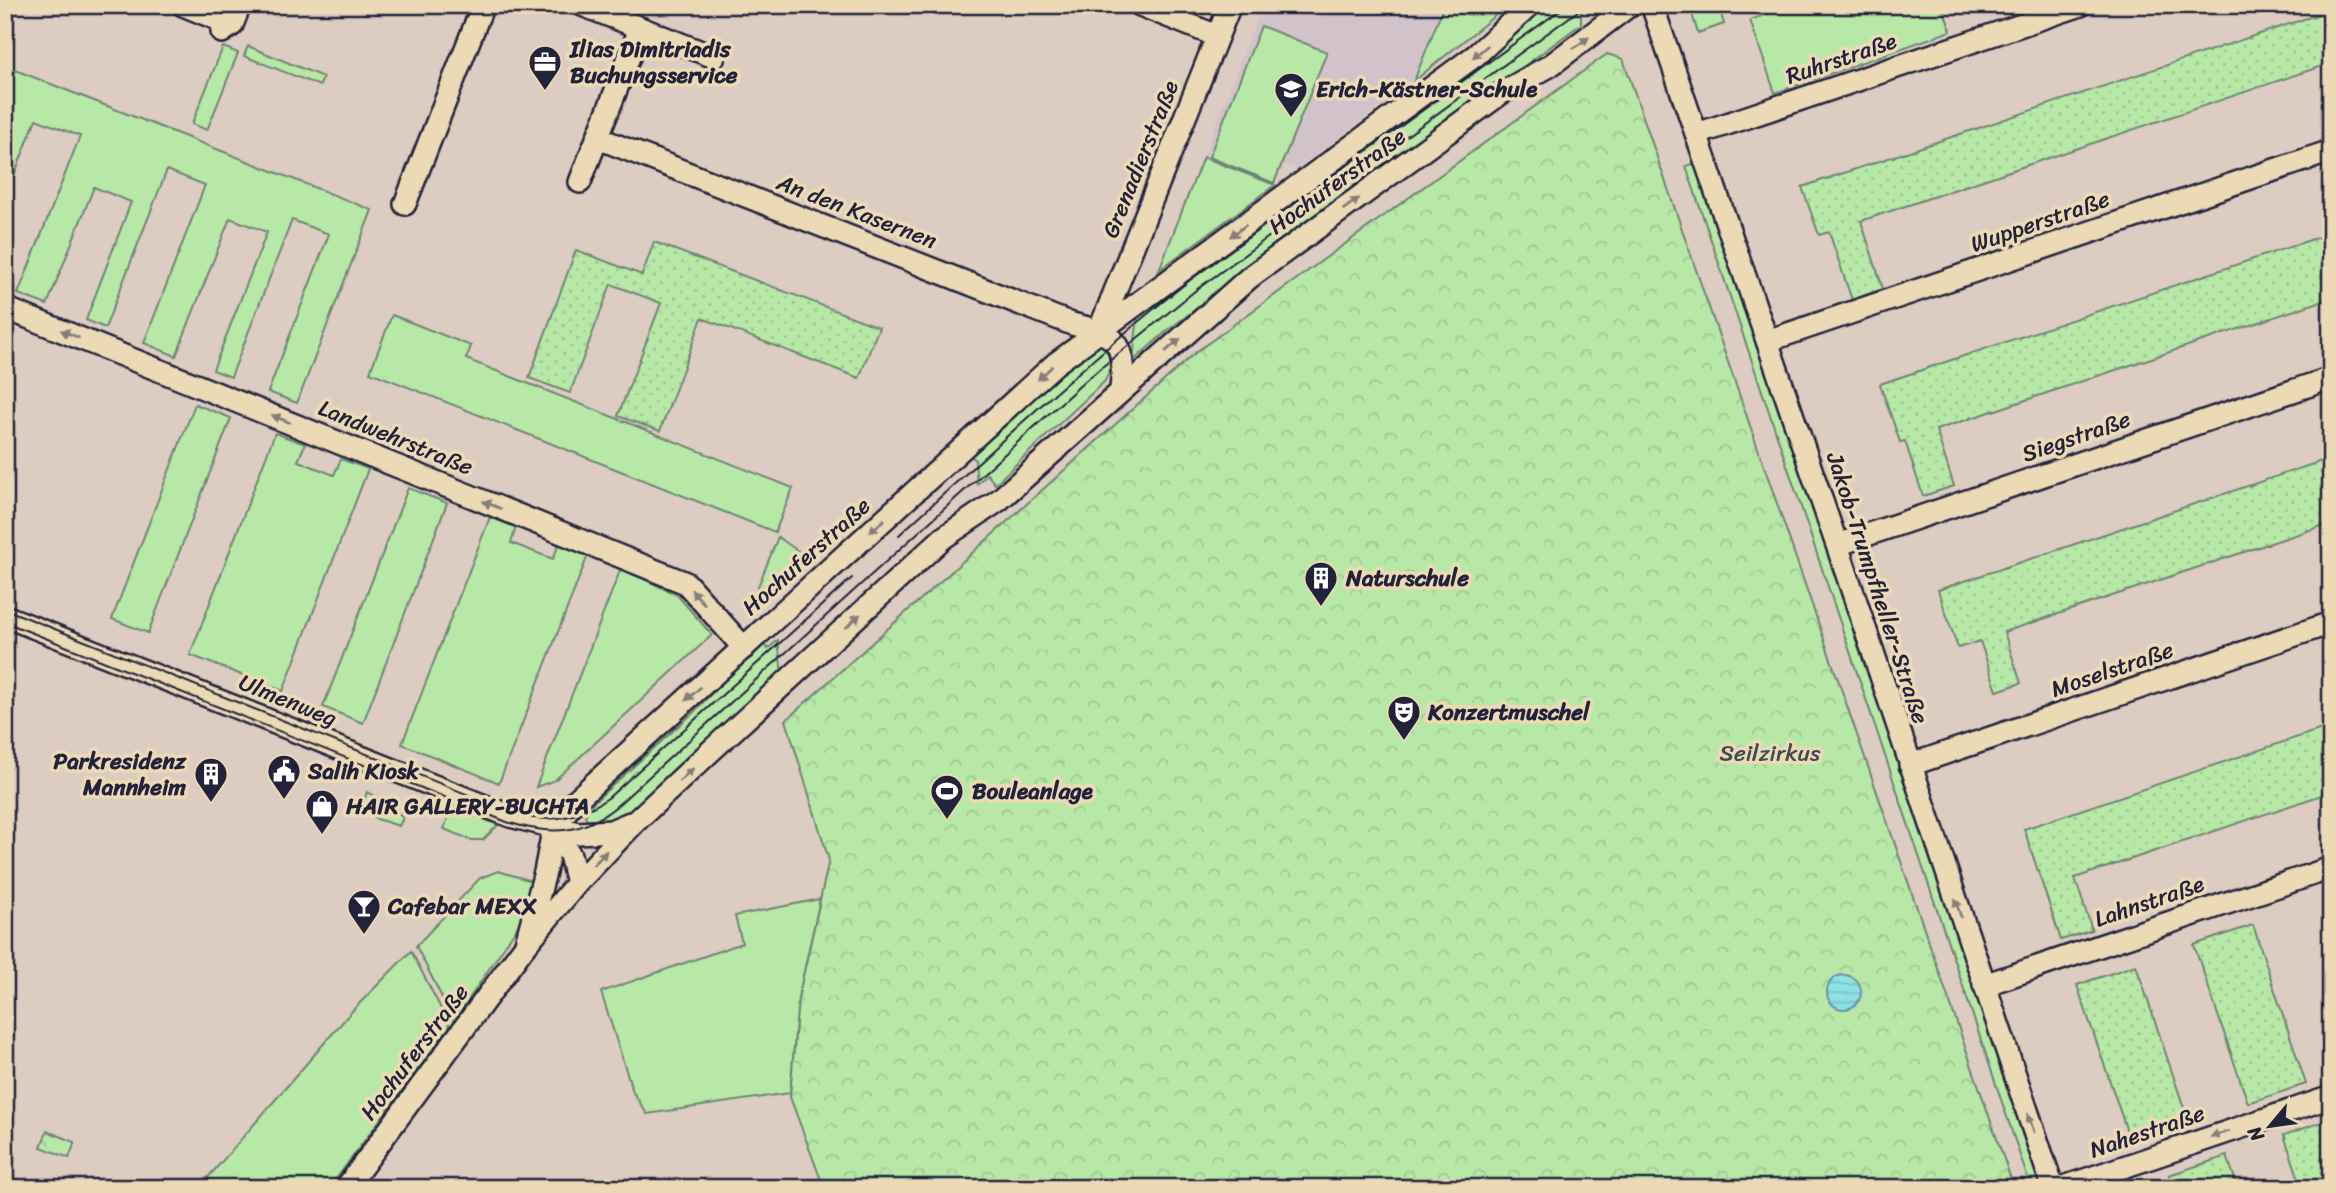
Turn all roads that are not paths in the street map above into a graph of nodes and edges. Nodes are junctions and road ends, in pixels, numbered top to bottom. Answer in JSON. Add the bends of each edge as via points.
{"nodes":[{"id":1,"x":183,"y":5,"type":"edge"},
{"id":2,"x":482,"y":5,"type":"edge"},
{"id":3,"x":582,"y":5,"type":"edge"},
{"id":4,"x":1140,"y":5,"type":"edge"},
{"id":5,"x":1230,"y":5,"type":"edge"},
{"id":6,"x":1530,"y":5,"type":"edge"},
{"id":7,"x":1630,"y":5,"type":"edge"},
{"id":8,"x":1652,"y":5,"type":"edge"},
{"id":9,"x":2081,"y":5,"type":"edge"},
{"id":10,"x":231,"y":21,"type":"edge"},
{"id":11,"x":640,"y":29,"type":"junction"},
{"id":12,"x":1217,"y":36,"type":"junction"},
{"id":13,"x":714,"y":57,"type":"dead end"},
{"id":14,"x":1697,"y":134,"type":"junction"},
{"id":15,"x":598,"y":138,"type":"junction"},
{"id":16,"x":2331,"y":151,"type":"edge"},
{"id":17,"x":580,"y":182,"type":"dead end"},
{"id":18,"x":405,"y":204,"type":"dead end"},
{"id":19,"x":5,"y":308,"type":"edge"},
{"id":20,"x":1098,"y":331,"type":"junction"},
{"id":21,"x":1767,"y":341,"type":"junction"},
{"id":22,"x":2331,"y":378,"type":"edge"},
{"id":23,"x":1121,"y":390,"type":"junction"},
{"id":24,"x":1838,"y":545,"type":"junction"},
{"id":25,"x":5,"y":616,"type":"edge"},
{"id":26,"x":2331,"y":623,"type":"edge"},
{"id":27,"x":744,"y":648,"type":"junction"},
{"id":28,"x":1910,"y":765,"type":"junction"},
{"id":29,"x":636,"y":821,"type":"junction"},
{"id":30,"x":554,"y":826,"type":"junction"},
{"id":31,"x":2331,"y":868,"type":"edge"},
{"id":32,"x":577,"y":883,"type":"junction"},
{"id":33,"x":524,"y":947,"type":"junction"},
{"id":34,"x":1984,"y":985,"type":"junction"},
{"id":35,"x":2331,"y":1097,"type":"edge"},
{"id":36,"x":346,"y":1188,"type":"edge"},
{"id":37,"x":2053,"y":1188,"type":"edge"},
{"id":38,"x":2060,"y":1188,"type":"edge"}],
"edges":[{"from":1,"to":10,"type":"street"},
{"from":2,"to":18,"type":"street"},
{"from":3,"to":11,"type":"street"},
{"from":4,"to":12,"type":"street"},
{"from":5,"to":12,"type":"street","name":"Grenadierstraße"},
{"from":6,"to":20,"type":"street","name":"Hochuferstraße","one_way":true,"via":[[1476,55]]},
{"from":23,"to":7,"type":"street","name":"Hochuferstraße","one_way":true,"via":[[1250,277]]},
{"from":8,"to":14,"type":"street","name":"Jakob-Trumpfheller-Straße"},
{"from":9,"to":14,"type":"street","name":"Ruhrstraße"},
{"from":11,"to":13,"type":"street"},
{"from":11,"to":15,"type":"street"},
{"from":12,"to":20,"type":"street","name":"Grenadierstraße"},
{"from":14,"to":21,"type":"street","name":"Jakob-Trumpfheller-Straße"},
{"from":15,"to":17,"type":"street"},
{"from":15,"to":20,"type":"street","name":"An den Kasernen"},
{"from":16,"to":21,"type":"street","name":"Wupperstraße"},
{"from":27,"to":19,"type":"street","name":"Landwehrstraße","one_way":true,"via":[[686,583]]},
{"from":20,"to":23,"type":"street","via":[[1116,341],[1121,351]]},
{"from":20,"to":27,"type":"street","name":"Hochuferstraße","one_way":true,"via":[[1055,364]]},
{"from":21,"to":24,"type":"street","name":"Jakob-Trumpfheller-Straße"},
{"from":22,"to":24,"type":"street","name":"Siegstraße"},
{"from":29,"to":23,"type":"street","name":"Hochuferstraße","one_way":true,"via":[[943,538],[999,500]]},
{"from":24,"to":28,"type":"street","name":"Jakob-Trumpfheller-Straße"},
{"from":25,"to":30,"type":"street","name":"Ulmenweg","via":[[510,816]]},
{"from":26,"to":28,"type":"street","name":"Moselstraße"},
{"from":27,"to":30,"type":"street","name":"Hochuferstraße","one_way":true,"via":[[576,800]]},
{"from":34,"to":28,"type":"street","name":"Jakob-Trumpfheller-Straße","one_way":true},
{"from":29,"to":30,"type":"street","name":"Hochuferstraße","via":[[611,831],[578,833]]},
{"from":32,"to":29,"type":"street","name":"Hochuferstraße","one_way":true},
{"from":30,"to":32,"type":"street","via":[[570,855]]},
{"from":30,"to":33,"type":"street","name":"Hochuferstraße"},
{"from":31,"to":34,"type":"street","name":"Lahnstraße"},
{"from":32,"to":33,"type":"street","name":"Hochuferstraße"},
{"from":33,"to":36,"type":"street","name":"Hochuferstraße"},
{"from":37,"to":34,"type":"street","name":"Jakob-Trumpfheller-Straße","one_way":true},
{"from":35,"to":38,"type":"street","name":"Nahestraße","one_way":true}]}
